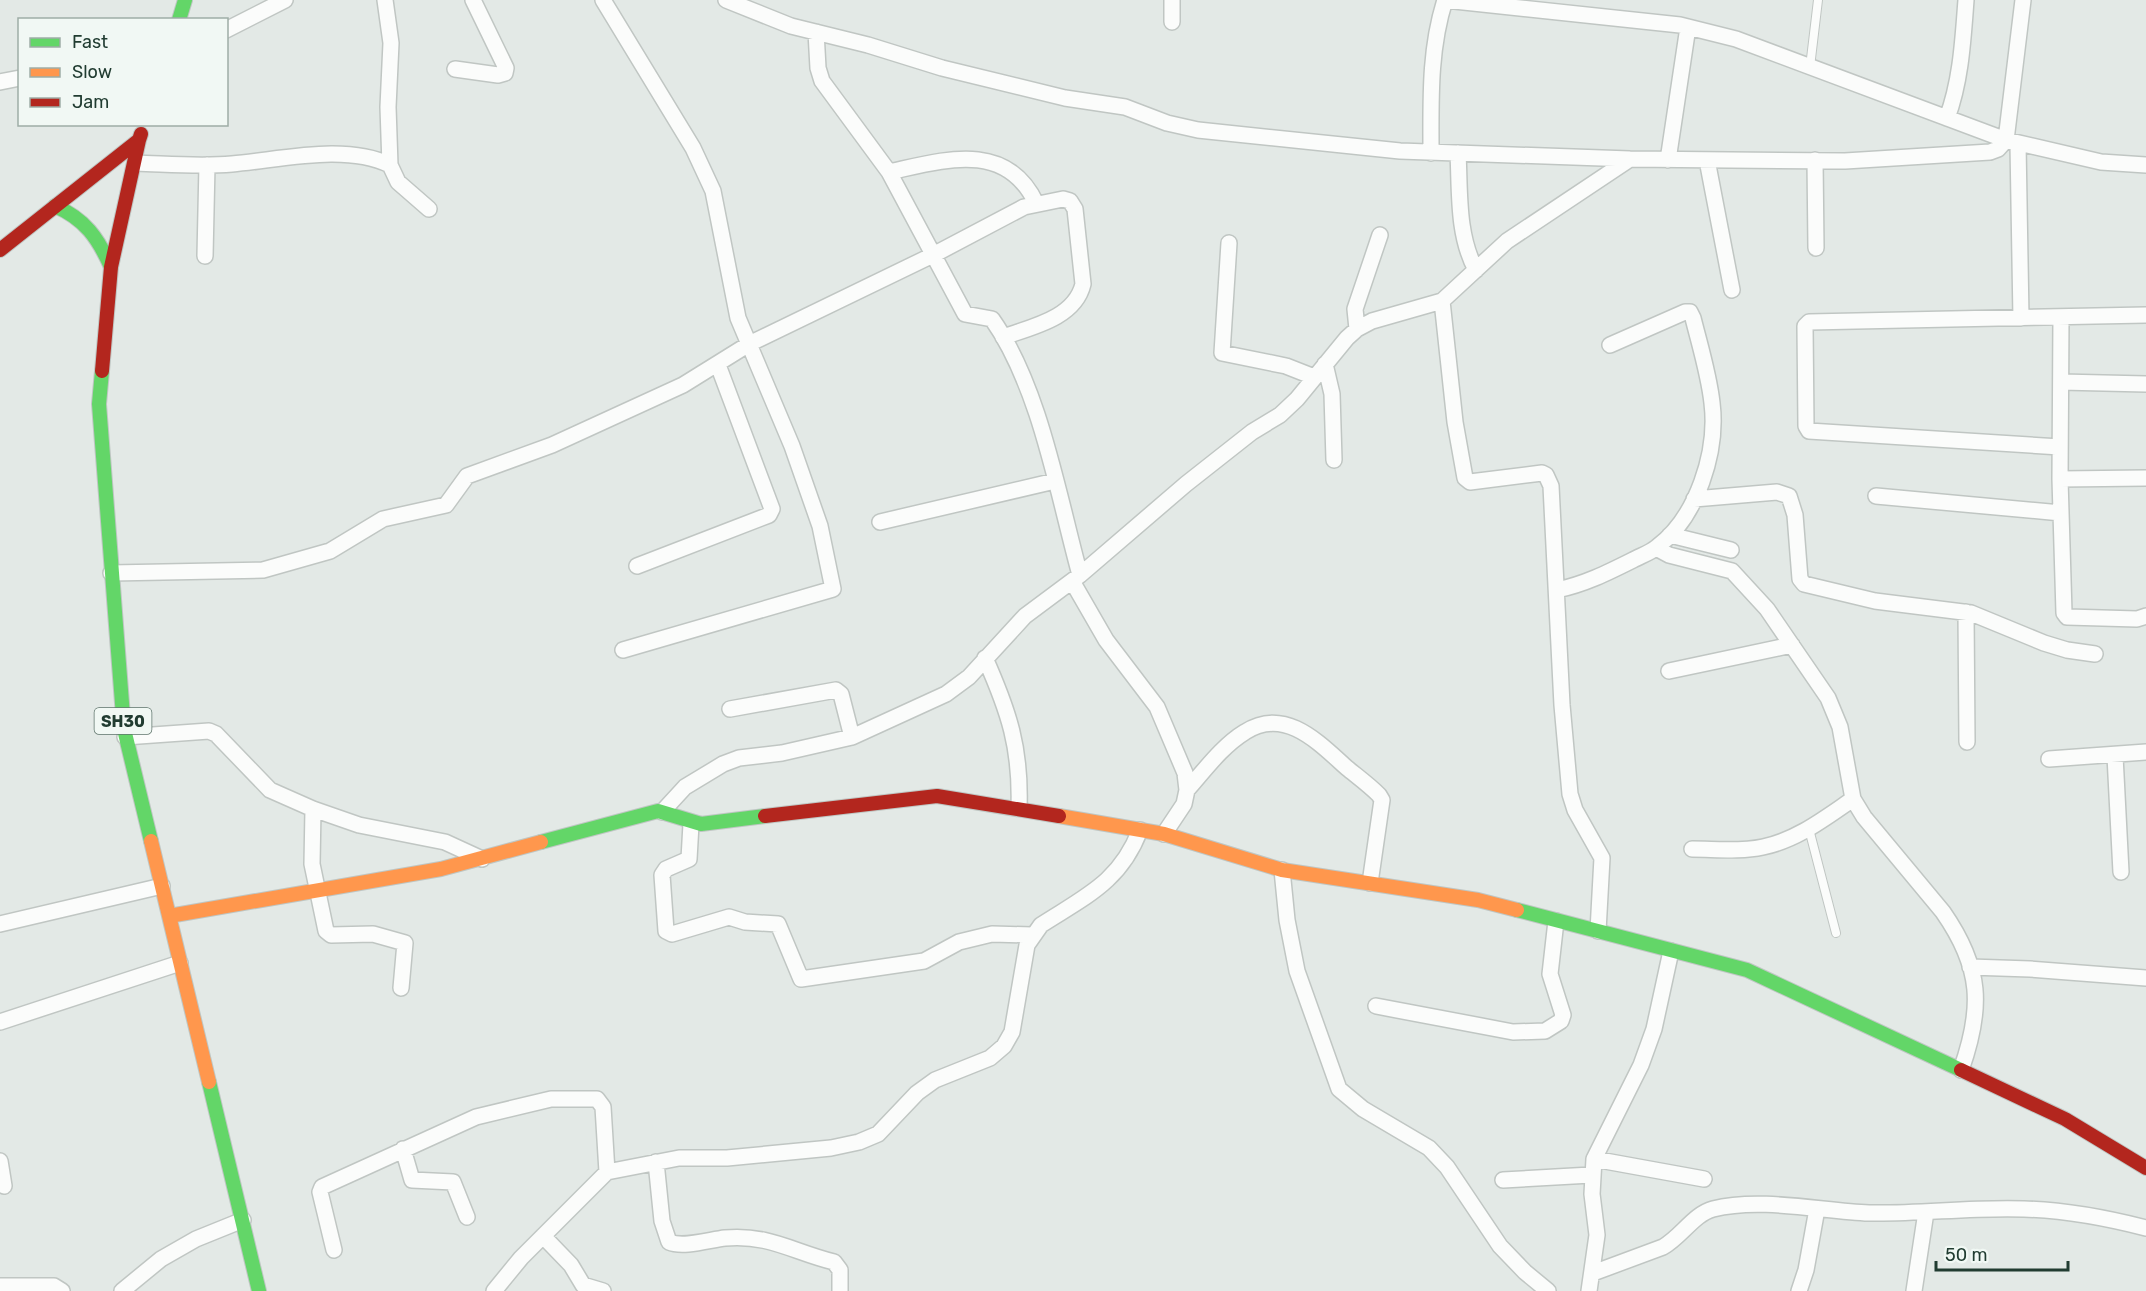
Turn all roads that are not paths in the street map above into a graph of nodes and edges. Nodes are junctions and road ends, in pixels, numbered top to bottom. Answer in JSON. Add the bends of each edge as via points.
{"nodes":[{"id":1,"x":185,"y":0,"type":"edge"},
{"id":2,"x":285,"y":0,"type":"edge"},
{"id":3,"x":385,"y":0,"type":"edge"},
{"id":4,"x":473,"y":0,"type":"edge"},
{"id":5,"x":603,"y":0,"type":"edge"},
{"id":6,"x":726,"y":0,"type":"edge"},
{"id":7,"x":1172,"y":0,"type":"edge"},
{"id":8,"x":1445,"y":0,"type":"edge"},
{"id":9,"x":1818,"y":0,"type":"edge"},
{"id":10,"x":1966,"y":0,"type":"edge"},
{"id":11,"x":2023,"y":0,"type":"edge"},
{"id":12,"x":1504,"y":4,"type":"edge"},
{"id":13,"x":180,"y":18,"type":"edge"},
{"id":14,"x":1172,"y":22,"type":"dead end"},
{"id":15,"x":1688,"y":27,"type":"junction"},
{"id":16,"x":228,"y":29,"type":"edge"},
{"id":17,"x":816,"y":32,"type":"junction"},
{"id":18,"x":1810,"y":67,"type":"junction"},
{"id":19,"x":455,"y":69,"type":"dead end"},
{"id":20,"x":18,"y":78,"type":"edge"},
{"id":21,"x":0,"y":82,"type":"edge"},
{"id":22,"x":1947,"y":118,"type":"junction"},
{"id":23,"x":143,"y":126,"type":"edge"},
{"id":24,"x":139,"y":140,"type":"junction"},
{"id":25,"x":2012,"y":142,"type":"junction"},
{"id":26,"x":1431,"y":153,"type":"junction"},
{"id":27,"x":1458,"y":153,"type":"junction"},
{"id":28,"x":1630,"y":159,"type":"junction"},
{"id":29,"x":1668,"y":160,"type":"junction"},
{"id":30,"x":1707,"y":160,"type":"junction"},
{"id":31,"x":1815,"y":160,"type":"junction"},
{"id":32,"x":136,"y":163,"type":"junction"},
{"id":33,"x":207,"y":165,"type":"junction"},
{"id":34,"x":390,"y":165,"type":"junction"},
{"id":35,"x":2146,"y":165,"type":"edge"},
{"id":36,"x":890,"y":172,"type":"junction"},
{"id":37,"x":1036,"y":203,"type":"junction"},
{"id":38,"x":56,"y":206,"type":"junction"},
{"id":39,"x":429,"y":208,"type":"dead end"},
{"id":40,"x":1380,"y":235,"type":"dead end"},
{"id":41,"x":1228,"y":243,"type":"dead end"},
{"id":42,"x":1816,"y":248,"type":"dead end"},
{"id":43,"x":0,"y":250,"type":"edge"},
{"id":44,"x":935,"y":254,"type":"junction"},
{"id":45,"x":205,"y":256,"type":"dead end"},
{"id":46,"x":111,"y":267,"type":"junction"},
{"id":47,"x":1476,"y":270,"type":"junction"},
{"id":48,"x":1732,"y":290,"type":"dead end"},
{"id":49,"x":1442,"y":301,"type":"junction"},
{"id":50,"x":2146,"y":315,"type":"edge"},
{"id":51,"x":2061,"y":317,"type":"junction"},
{"id":52,"x":2021,"y":318,"type":"junction"},
{"id":53,"x":1357,"y":329,"type":"junction"},
{"id":54,"x":1003,"y":337,"type":"junction"},
{"id":55,"x":749,"y":344,"type":"junction"},
{"id":56,"x":1610,"y":345,"type":"dead end"},
{"id":57,"x":1325,"y":364,"type":"junction"},
{"id":58,"x":718,"y":365,"type":"junction"},
{"id":59,"x":1314,"y":377,"type":"junction"},
{"id":60,"x":2061,"y":382,"type":"junction"},
{"id":61,"x":2146,"y":384,"type":"edge"},
{"id":62,"x":2060,"y":447,"type":"junction"},
{"id":63,"x":1334,"y":460,"type":"dead end"},
{"id":64,"x":2060,"y":478,"type":"junction"},
{"id":65,"x":2146,"y":478,"type":"edge"},
{"id":66,"x":1054,"y":482,"type":"junction"},
{"id":67,"x":1876,"y":496,"type":"dead end"},
{"id":68,"x":1694,"y":499,"type":"junction"},
{"id":69,"x":2061,"y":513,"type":"junction"},
{"id":70,"x":880,"y":522,"type":"dead end"},
{"id":71,"x":1670,"y":535,"type":"junction"},
{"id":72,"x":1656,"y":548,"type":"junction"},
{"id":73,"x":1731,"y":550,"type":"dead end"},
{"id":74,"x":637,"y":566,"type":"dead end"},
{"id":75,"x":111,"y":573,"type":"junction"},
{"id":76,"x":1076,"y":578,"type":"junction"},
{"id":77,"x":1557,"y":590,"type":"junction"},
{"id":78,"x":1966,"y":612,"type":"junction"},
{"id":79,"x":2146,"y":616,"type":"edge"},
{"id":80,"x":1792,"y":645,"type":"junction"},
{"id":81,"x":623,"y":650,"type":"dead end"},
{"id":82,"x":2095,"y":654,"type":"dead end"},
{"id":83,"x":985,"y":658,"type":"junction"},
{"id":84,"x":1669,"y":671,"type":"dead end"},
{"id":85,"x":730,"y":709,"type":"dead end"},
{"id":86,"x":125,"y":737,"type":"junction"},
{"id":87,"x":852,"y":737,"type":"junction"},
{"id":88,"x":1967,"y":742,"type":"dead end"},
{"id":89,"x":2146,"y":752,"type":"edge"},
{"id":90,"x":2115,"y":756,"type":"junction"},
{"id":91,"x":2049,"y":759,"type":"dead end"},
{"id":92,"x":1186,"y":790,"type":"junction"},
{"id":93,"x":1853,"y":799,"type":"junction"},
{"id":94,"x":1019,"y":808,"type":"junction"},
{"id":95,"x":313,"y":809,"type":"junction"},
{"id":96,"x":662,"y":812,"type":"junction"},
{"id":97,"x":691,"y":824,"type":"junction"},
{"id":98,"x":1809,"y":829,"type":"junction"},
{"id":99,"x":1140,"y":830,"type":"junction"},
{"id":100,"x":1164,"y":834,"type":"junction"},
{"id":101,"x":1692,"y":849,"type":"dead end"},
{"id":102,"x":482,"y":858,"type":"junction"},
{"id":103,"x":1282,"y":870,"type":"junction"},
{"id":104,"x":2121,"y":872,"type":"dead end"},
{"id":105,"x":1370,"y":883,"type":"junction"},
{"id":106,"x":162,"y":885,"type":"junction"},
{"id":107,"x":316,"y":892,"type":"junction"},
{"id":108,"x":169,"y":916,"type":"junction"},
{"id":109,"x":1556,"y":921,"type":"junction"},
{"id":110,"x":0,"y":924,"type":"edge"},
{"id":111,"x":1598,"y":931,"type":"junction"},
{"id":112,"x":1836,"y":933,"type":"dead end"},
{"id":113,"x":1032,"y":935,"type":"junction"},
{"id":114,"x":1671,"y":951,"type":"junction"},
{"id":115,"x":180,"y":963,"type":"junction"},
{"id":116,"x":1970,"y":967,"type":"junction"},
{"id":117,"x":2146,"y":978,"type":"edge"},
{"id":118,"x":401,"y":988,"type":"dead end"},
{"id":119,"x":1376,"y":1006,"type":"dead end"},
{"id":120,"x":0,"y":1022,"type":"edge"},
{"id":121,"x":1960,"y":1070,"type":"junction"},
{"id":122,"x":403,"y":1149,"type":"junction"},
{"id":123,"x":1594,"y":1159,"type":"junction"},
{"id":124,"x":0,"y":1161,"type":"edge"},
{"id":125,"x":656,"y":1162,"type":"junction"},
{"id":126,"x":2146,"y":1168,"type":"edge"},
{"id":127,"x":607,"y":1172,"type":"junction"},
{"id":128,"x":1591,"y":1175,"type":"junction"},
{"id":129,"x":1704,"y":1179,"type":"dead end"},
{"id":130,"x":1503,"y":1180,"type":"dead end"},
{"id":131,"x":4,"y":1186,"type":"dead end"},
{"id":132,"x":1817,"y":1209,"type":"junction"},
{"id":133,"x":1926,"y":1212,"type":"junction"},
{"id":134,"x":468,"y":1217,"type":"dead end"},
{"id":135,"x":243,"y":1220,"type":"junction"},
{"id":136,"x":2146,"y":1228,"type":"edge"},
{"id":137,"x":543,"y":1236,"type":"junction"},
{"id":138,"x":334,"y":1250,"type":"dead end"},
{"id":139,"x":1593,"y":1273,"type":"junction"},
{"id":140,"x":0,"y":1286,"type":"edge"},
{"id":141,"x":62,"y":1291,"type":"edge"},
{"id":142,"x":122,"y":1291,"type":"edge"},
{"id":143,"x":259,"y":1291,"type":"edge"},
{"id":144,"x":494,"y":1291,"type":"edge"},
{"id":145,"x":603,"y":1291,"type":"edge"},
{"id":146,"x":840,"y":1291,"type":"edge"},
{"id":147,"x":1548,"y":1291,"type":"edge"},
{"id":148,"x":1589,"y":1291,"type":"edge"},
{"id":149,"x":1799,"y":1291,"type":"edge"},
{"id":150,"x":1914,"y":1291,"type":"edge"}],
"edges":[{"from":1,"to":13,"type":"street"},
{"from":2,"to":16,"type":"street"},
{"from":3,"to":34,"type":"street","via":[[391,43]]},
{"from":4,"to":19,"type":"street","via":[[505,72],[498,75]]},
{"from":5,"to":55,"type":"street","via":[[693,148],[712,191],[738,318]]},
{"from":6,"to":17,"type":"street"},
{"from":7,"to":14,"type":"street"},
{"from":8,"to":12,"type":"street"},
{"from":8,"to":26,"type":"street","via":[[1431,74]]},
{"from":9,"to":18,"type":"lane"},
{"from":10,"to":22,"type":"street","via":[[1963,47]]},
{"from":11,"to":25,"type":"street"},
{"from":12,"to":15,"type":"street"},
{"from":15,"to":18,"type":"street","via":[[1736,39]]},
{"from":15,"to":29,"type":"street"},
{"from":17,"to":26,"type":"street","via":[[1065,98],[1125,107],[1198,130]]},
{"from":17,"to":36,"type":"street","via":[[822,81]]},
{"from":18,"to":22,"type":"street"},
{"from":20,"to":21,"type":"street"},
{"from":22,"to":25,"type":"street"},
{"from":23,"to":24,"type":"street"},
{"from":24,"to":32,"type":"street","number":"SH30"},
{"from":24,"to":38,"type":"street"},
{"from":25,"to":31,"type":"street","via":[[1990,152]]},
{"from":25,"to":35,"type":"street","via":[[2101,162]]},
{"from":25,"to":52,"type":"street"},
{"from":26,"to":27,"type":"street"},
{"from":27,"to":28,"type":"street"},
{"from":27,"to":47,"type":"street","via":[[1463,235]]},
{"from":28,"to":29,"type":"street"},
{"from":28,"to":47,"type":"street","via":[[1507,241]]},
{"from":29,"to":30,"type":"street"},
{"from":30,"to":31,"type":"street"},
{"from":30,"to":48,"type":"street"},
{"from":31,"to":42,"type":"street"},
{"from":32,"to":33,"type":"street"},
{"from":32,"to":46,"type":"street","number":"SH30"},
{"from":33,"to":34,"type":"street","via":[[297,155],[376,159]]},
{"from":33,"to":45,"type":"street"},
{"from":34,"to":39,"type":"street","via":[[399,182]]},
{"from":36,"to":37,"type":"street","via":[[965,157],[980,158],[1016,175],[1029,186]]},
{"from":36,"to":44,"type":"street"},
{"from":37,"to":44,"type":"street"},
{"from":37,"to":54,"type":"street","via":[[1063,199],[1073,203],[1081,295],[1064,312],[1044,323]]},
{"from":38,"to":43,"type":"street"},
{"from":38,"to":46,"type":"street","via":[[87,223]]},
{"from":40,"to":53,"type":"street","via":[[1355,309]]},
{"from":41,"to":59,"type":"street","via":[[1222,353],[1276,363]]},
{"from":44,"to":54,"type":"street","via":[[965,314],[988,317]]},
{"from":44,"to":55,"type":"street"},
{"from":46,"to":75,"type":"street","number":"SH30","via":[[99,404]]},
{"from":47,"to":49,"type":"street"},
{"from":49,"to":53,"type":"street"},
{"from":49,"to":77,"type":"street","via":[[1465,478],[1470,482],[1546,475],[1551,486]]},
{"from":50,"to":51,"type":"street"},
{"from":51,"to":52,"type":"street"},
{"from":51,"to":60,"type":"street"},
{"from":52,"to":62,"type":"street","via":[[1809,322],[1805,326],[1806,426],[1809,431]]},
{"from":53,"to":57,"type":"street"},
{"from":54,"to":66,"type":"street","via":[[1026,383]]},
{"from":55,"to":58,"type":"street"},
{"from":55,"to":81,"type":"street","via":[[820,526],[833,589]]},
{"from":56,"to":68,"type":"street","via":[[1685,312],[1694,318],[1712,403],[1713,442],[1706,476]]},
{"from":57,"to":59,"type":"street"},
{"from":57,"to":63,"type":"street","via":[[1332,394]]},
{"from":58,"to":74,"type":"street","via":[[772,509],[769,515]]},
{"from":58,"to":75,"type":"street","via":[[552,445],[467,476],[447,506],[383,519],[330,551],[263,570]]},
{"from":59,"to":76,"type":"street","via":[[1280,414],[1186,484]]},
{"from":60,"to":61,"type":"street"},
{"from":60,"to":62,"type":"street"},
{"from":62,"to":64,"type":"street"},
{"from":64,"to":65,"type":"street"},
{"from":64,"to":69,"type":"street"},
{"from":66,"to":70,"type":"street"},
{"from":66,"to":76,"type":"street"},
{"from":67,"to":69,"type":"street"},
{"from":68,"to":71,"type":"street"},
{"from":68,"to":78,"type":"street","via":[[1786,494],[1795,514],[1801,582],[1875,601]]},
{"from":69,"to":79,"type":"street","via":[[2065,615],[2137,619]]},
{"from":71,"to":72,"type":"street"},
{"from":71,"to":73,"type":"street"},
{"from":72,"to":77,"type":"street","via":[[1593,580]]},
{"from":72,"to":80,"type":"street","via":[[1723,567],[1740,577]]},
{"from":75,"to":86,"type":"street","number":"SH30"},
{"from":76,"to":83,"type":"street","via":[[1025,616]]},
{"from":76,"to":92,"type":"street","via":[[1106,640],[1157,707],[1185,773]]},
{"from":77,"to":111,"type":"street","via":[[1570,794],[1603,865]]},
{"from":78,"to":82,"type":"street","via":[[2055,647]]},
{"from":78,"to":88,"type":"street"},
{"from":80,"to":84,"type":"street"},
{"from":80,"to":93,"type":"street","via":[[1828,698],[1840,727]]},
{"from":83,"to":87,"type":"street","via":[[969,677],[946,694]]},
{"from":83,"to":94,"type":"street","via":[[1014,735],[1020,769]]},
{"from":85,"to":87,"type":"street","via":[[836,690],[841,694]]},
{"from":86,"to":95,"type":"street","via":[[209,731],[270,789]]},
{"from":86,"to":106,"type":"street","number":"SH30"},
{"from":87,"to":96,"type":"street","via":[[723,764],[686,787]]},
{"from":89,"to":90,"type":"street"},
{"from":90,"to":91,"type":"street"},
{"from":90,"to":104,"type":"street"},
{"from":92,"to":100,"type":"street","via":[[1184,804]]},
{"from":92,"to":105,"type":"street","via":[[1246,730],[1262,724],[1288,724],[1314,738],[1382,800]]},
{"from":93,"to":98,"type":"street"},
{"from":93,"to":116,"type":"street","via":[[1943,912]]},
{"from":94,"to":97,"type":"street","via":[[937,796]]},
{"from":94,"to":99,"type":"street"},
{"from":95,"to":102,"type":"street","via":[[359,825],[445,842]]},
{"from":95,"to":107,"type":"street","via":[[311,838]]},
{"from":96,"to":97,"type":"street"},
{"from":96,"to":102,"type":"street"},
{"from":97,"to":113,"type":"street","via":[[689,859],[666,869],[662,875],[666,931],[672,934],[729,917],[778,924],[801,980],[924,961],[959,942],[992,934]]},
{"from":98,"to":101,"type":"street","via":[[1762,848]]},
{"from":98,"to":112,"type":"lane"},
{"from":99,"to":100,"type":"street"},
{"from":99,"to":113,"type":"street","via":[[1115,875]]},
{"from":100,"to":103,"type":"street"},
{"from":102,"to":107,"type":"street"},
{"from":103,"to":105,"type":"street"},
{"from":103,"to":147,"type":"street","via":[[1297,971],[1339,1089],[1363,1109],[1430,1148],[1500,1246]]},
{"from":105,"to":109,"type":"street","via":[[1478,900]]},
{"from":106,"to":108,"type":"street","number":"SH30"},
{"from":106,"to":110,"type":"street"},
{"from":107,"to":108,"type":"street"},
{"from":107,"to":118,"type":"street","via":[[327,933],[373,934],[405,943]]},
{"from":108,"to":115,"type":"street","number":"SH30"},
{"from":109,"to":111,"type":"street"},
{"from":109,"to":119,"type":"street","via":[[1550,974],[1563,1016],[1545,1031],[1513,1032]]},
{"from":111,"to":114,"type":"street"},
{"from":113,"to":125,"type":"street","via":[[1012,1032],[1004,1046],[990,1058],[935,1080],[878,1134],[831,1148]]},
{"from":114,"to":121,"type":"street","via":[[1748,970]]},
{"from":114,"to":123,"type":"street","via":[[1654,1029],[1641,1065]]},
{"from":115,"to":120,"type":"street"},
{"from":115,"to":135,"type":"street","number":"SH30"},
{"from":116,"to":117,"type":"street"},
{"from":116,"to":121,"type":"street","via":[[1977,1014]]},
{"from":121,"to":126,"type":"street","via":[[2065,1119]]},
{"from":122,"to":127,"type":"street","via":[[476,1117],[522,1105],[551,1099],[597,1099],[603,1107]]},
{"from":122,"to":134,"type":"street","via":[[412,1180],[453,1182]]},
{"from":122,"to":138,"type":"street","via":[[322,1187]]},
{"from":123,"to":128,"type":"street"},
{"from":123,"to":129,"type":"street"},
{"from":124,"to":131,"type":"street"},
{"from":125,"to":127,"type":"street"},
{"from":125,"to":146,"type":"street","via":[[662,1221],[669,1242],[768,1239],[834,1262],[840,1270]]},
{"from":127,"to":137,"type":"street"},
{"from":128,"to":130,"type":"street"},
{"from":128,"to":139,"type":"street","via":[[1597,1235]]},
{"from":132,"to":133,"type":"street"},
{"from":132,"to":139,"type":"street","via":[[1725,1206],[1710,1210],[1663,1247]]},
{"from":132,"to":149,"type":"street"},
{"from":133,"to":136,"type":"street","via":[[2024,1209]]},
{"from":133,"to":150,"type":"street"},
{"from":135,"to":142,"type":"street","via":[[196,1239],[161,1259]]},
{"from":135,"to":143,"type":"street","number":"SH30"},
{"from":137,"to":144,"type":"street"},
{"from":137,"to":145,"type":"street","via":[[571,1265],[583,1285]]},
{"from":139,"to":148,"type":"street"},
{"from":140,"to":141,"type":"street","via":[[54,1286]]}]}
